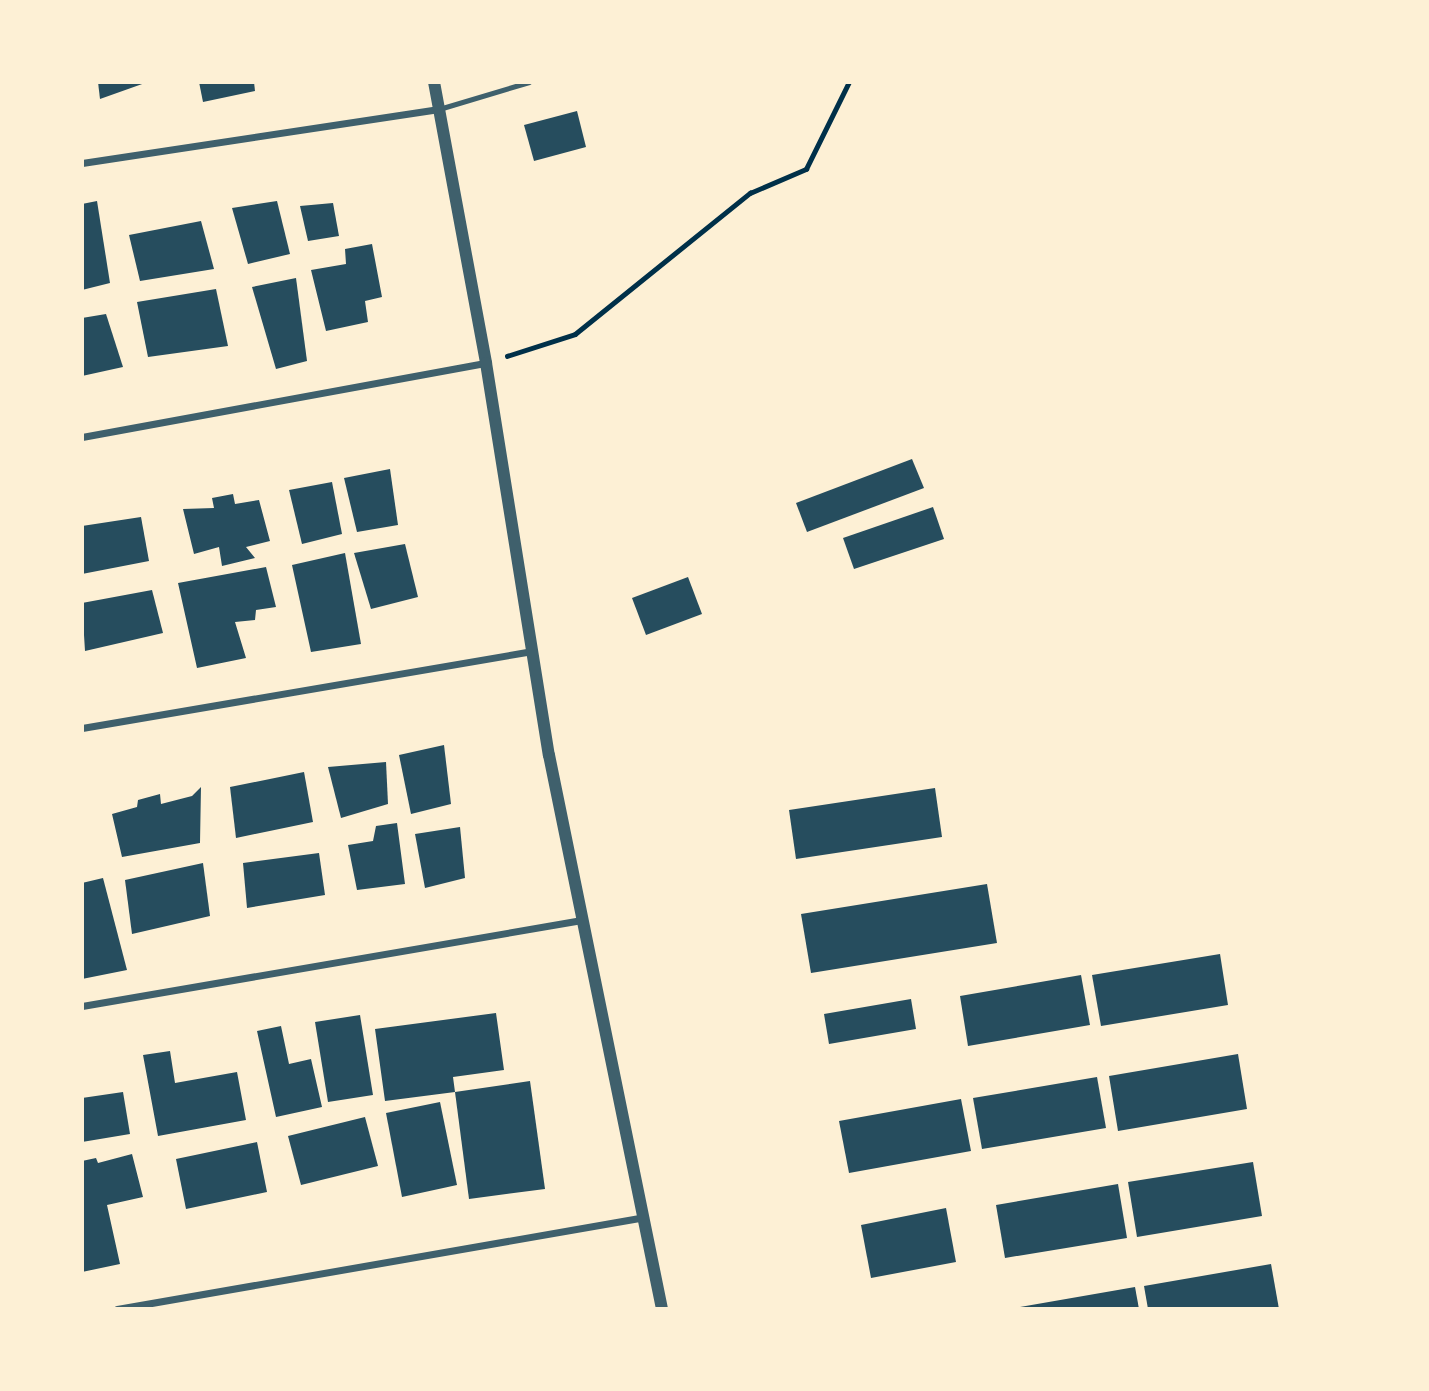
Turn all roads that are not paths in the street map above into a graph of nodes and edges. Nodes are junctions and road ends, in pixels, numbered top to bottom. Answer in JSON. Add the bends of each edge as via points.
{"nodes":[{"id":1,"x":434,"y":82,"type":"edge"},
{"id":2,"x":529,"y":82,"type":"edge"},
{"id":3,"x":439,"y":109,"type":"junction"},
{"id":4,"x":82,"y":163,"type":"edge"},
{"id":5,"x":486,"y":363,"type":"junction"},
{"id":6,"x":82,"y":437,"type":"edge"},
{"id":7,"x":532,"y":650,"type":"junction"},
{"id":8,"x":82,"y":728,"type":"edge"},
{"id":9,"x":582,"y":920,"type":"junction"},
{"id":10,"x":82,"y":1006,"type":"edge"},
{"id":11,"x":646,"y":1217,"type":"junction"},
{"id":12,"x":117,"y":1309,"type":"edge"},
{"id":13,"x":662,"y":1309,"type":"edge"}],
"edges":[{"from":1,"to":3,"type":"street"},
{"from":2,"to":3,"type":"lane"},
{"from":3,"to":4,"type":"street"},
{"from":3,"to":5,"type":"street"},
{"from":5,"to":6,"type":"street"},
{"from":5,"to":7,"type":"street"},
{"from":7,"to":8,"type":"street"},
{"from":7,"to":9,"type":"street"},
{"from":9,"to":10,"type":"street"},
{"from":9,"to":11,"type":"street"},
{"from":11,"to":12,"type":"street"},
{"from":11,"to":13,"type":"street"}]}
